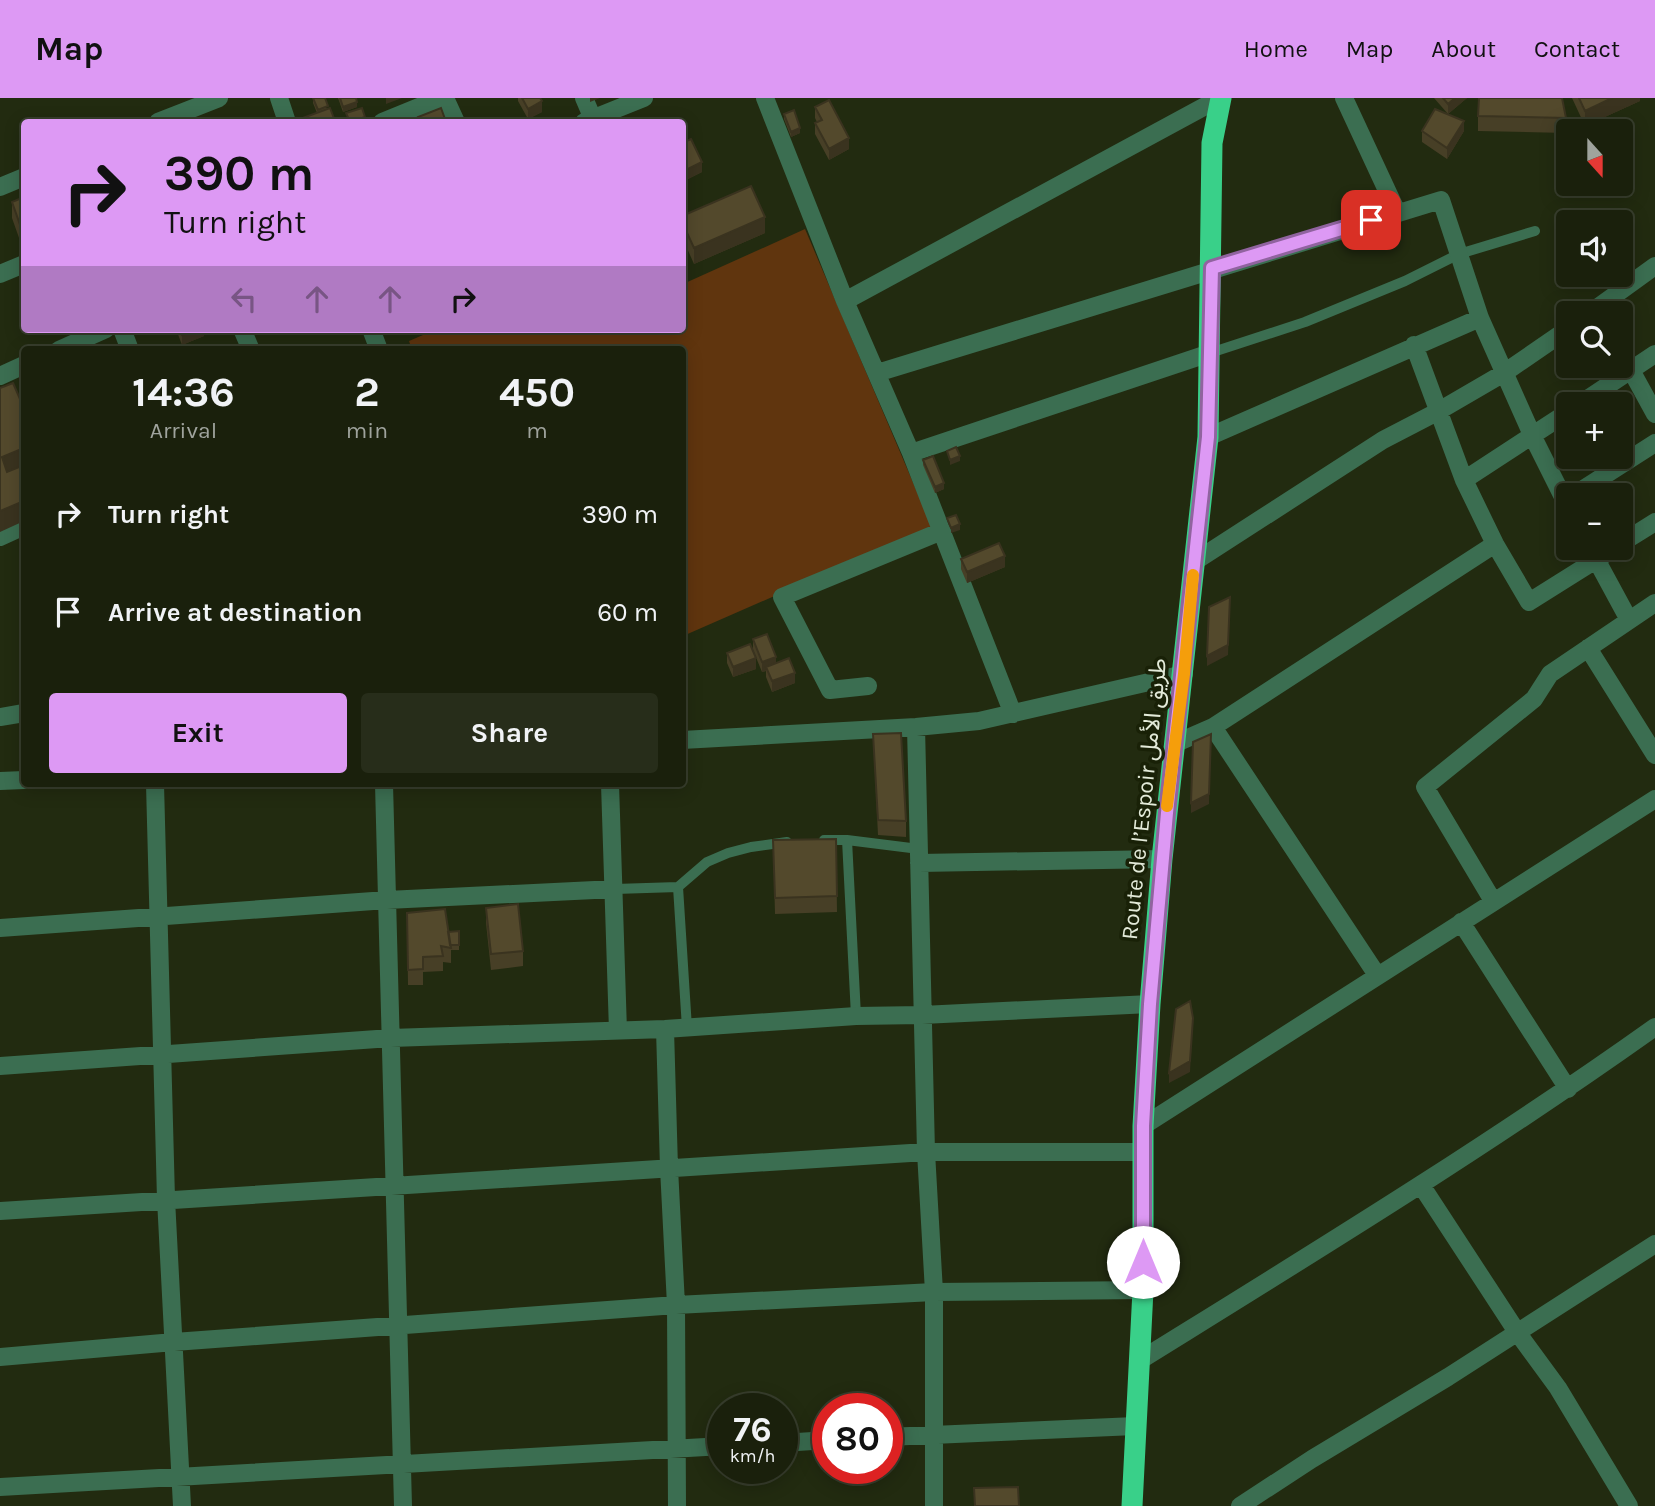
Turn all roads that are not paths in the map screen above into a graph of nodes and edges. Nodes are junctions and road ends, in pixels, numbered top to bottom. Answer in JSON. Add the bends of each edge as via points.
{"nodes":[{"id":1,"x":219,"y":98,"type":"edge"},
{"id":2,"x":279,"y":98,"type":"edge"},
{"id":3,"x":443,"y":98,"type":"edge"},
{"id":4,"x":584,"y":98,"type":"edge"},
{"id":5,"x":644,"y":98,"type":"edge"},
{"id":6,"x":765,"y":98,"type":"edge"},
{"id":7,"x":1220,"y":98,"type":"edge"},
{"id":8,"x":1344,"y":98,"type":"edge"},
{"id":9,"x":166,"y":119,"type":"edge"},
{"id":10,"x":286,"y":119,"type":"edge"},
{"id":11,"x":390,"y":119,"type":"edge"},
{"id":12,"x":454,"y":119,"type":"edge"},
{"id":13,"x":589,"y":119,"type":"edge"},
{"id":14,"x":594,"y":119,"type":"edge"},
{"id":15,"x":21,"y":178,"type":"edge"},
{"id":16,"x":0,"y":187,"type":"edge"},
{"id":17,"x":1397,"y":212,"type":"junction"},
{"id":18,"x":1535,"y":231,"type":"dead end"},
{"id":19,"x":1459,"y":254,"type":"junction"},
{"id":20,"x":21,"y":265,"type":"edge"},
{"id":21,"x":1655,"y":266,"type":"edge"},
{"id":22,"x":1212,"y":268,"type":"junction"},
{"id":23,"x":0,"y":274,"type":"edge"},
{"id":24,"x":845,"y":301,"type":"junction"},
{"id":25,"x":1610,"y":301,"type":"edge"},
{"id":26,"x":1480,"y":318,"type":"junction"},
{"id":27,"x":97,"y":333,"type":"edge"},
{"id":28,"x":1556,"y":337,"type":"edge"},
{"id":29,"x":1414,"y":345,"type":"junction"},
{"id":30,"x":68,"y":346,"type":"edge"},
{"id":31,"x":1210,"y":353,"type":"junction"},
{"id":32,"x":1655,"y":354,"type":"edge"},
{"id":33,"x":21,"y":366,"type":"edge"},
{"id":34,"x":1633,"y":367,"type":"edge"},
{"id":35,"x":877,"y":373,"type":"junction"},
{"id":36,"x":1504,"y":373,"type":"junction"},
{"id":37,"x":1633,"y":374,"type":"edge"},
{"id":38,"x":0,"y":376,"type":"edge"},
{"id":39,"x":1617,"y":378,"type":"edge"},
{"id":40,"x":1597,"y":392,"type":"edge"},
{"id":41,"x":1437,"y":412,"type":"junction"},
{"id":42,"x":1655,"y":414,"type":"edge"},
{"id":43,"x":1556,"y":420,"type":"edge"},
{"id":44,"x":1533,"y":436,"type":"junction"},
{"id":45,"x":1208,"y":437,"type":"junction"},
{"id":46,"x":1655,"y":443,"type":"edge"},
{"id":47,"x":911,"y":453,"type":"junction"},
{"id":48,"x":1464,"y":480,"type":"junction"},
{"id":49,"x":1559,"y":483,"type":"edge"},
{"id":50,"x":1596,"y":483,"type":"edge"},
{"id":51,"x":1655,"y":522,"type":"edge"},
{"id":52,"x":21,"y":527,"type":"edge"},
{"id":53,"x":942,"y":531,"type":"junction"},
{"id":54,"x":1633,"y":536,"type":"edge"},
{"id":55,"x":0,"y":537,"type":"edge"},
{"id":56,"x":1495,"y":544,"type":"junction"},
{"id":57,"x":1584,"y":560,"type":"edge"},
{"id":58,"x":1597,"y":560,"type":"edge"},
{"id":59,"x":1194,"y":562,"type":"junction"},
{"id":60,"x":1655,"y":603,"type":"edge"},
{"id":61,"x":1629,"y":620,"type":"junction"},
{"id":62,"x":1588,"y":648,"type":"junction"},
{"id":63,"x":1184,"y":674,"type":"junction"},
{"id":64,"x":868,"y":686,"type":"dead end"},
{"id":65,"x":21,"y":714,"type":"edge"},
{"id":66,"x":1013,"y":714,"type":"junction"},
{"id":67,"x":0,"y":717,"type":"edge"},
{"id":68,"x":916,"y":727,"type":"junction"},
{"id":69,"x":1213,"y":727,"type":"junction"},
{"id":70,"x":686,"y":740,"type":"edge"},
{"id":71,"x":1174,"y":744,"type":"junction"},
{"id":72,"x":1655,"y":755,"type":"edge"},
{"id":73,"x":21,"y":780,"type":"edge"},
{"id":74,"x":0,"y":781,"type":"edge"},
{"id":75,"x":155,"y":787,"type":"edge"},
{"id":76,"x":384,"y":787,"type":"edge"},
{"id":77,"x":610,"y":787,"type":"edge"},
{"id":78,"x":1655,"y":799,"type":"edge"},
{"id":79,"x":847,"y":840,"type":"junction"},
{"id":80,"x":797,"y":841,"type":"edge"},
{"id":81,"x":809,"y":841,"type":"edge"},
{"id":82,"x":919,"y":856,"type":"junction"},
{"id":83,"x":1162,"y":859,"type":"junction"},
{"id":84,"x":678,"y":887,"type":"junction"},
{"id":85,"x":615,"y":889,"type":"junction"},
{"id":86,"x":387,"y":900,"type":"junction"},
{"id":87,"x":1493,"y":901,"type":"junction"},
{"id":88,"x":158,"y":917,"type":"junction"},
{"id":89,"x":1461,"y":922,"type":"junction"},
{"id":90,"x":0,"y":928,"type":"edge"},
{"id":91,"x":1377,"y":975,"type":"junction"},
{"id":92,"x":1150,"y":1004,"type":"junction"},
{"id":93,"x":922,"y":1015,"type":"junction"},
{"id":94,"x":856,"y":1016,"type":"junction"},
{"id":95,"x":1655,"y":1027,"type":"edge"},
{"id":96,"x":687,"y":1028,"type":"junction"},
{"id":97,"x":665,"y":1029,"type":"junction"},
{"id":98,"x":618,"y":1031,"type":"junction"},
{"id":99,"x":391,"y":1038,"type":"junction"},
{"id":100,"x":161,"y":1053,"type":"junction"},
{"id":101,"x":0,"y":1066,"type":"edge"},
{"id":102,"x":1569,"y":1089,"type":"junction"},
{"id":103,"x":1143,"y":1126,"type":"junction"},
{"id":104,"x":926,"y":1152,"type":"junction"},
{"id":105,"x":1143,"y":1152,"type":"junction"},
{"id":106,"x":669,"y":1168,"type":"junction"},
{"id":107,"x":395,"y":1185,"type":"junction"},
{"id":108,"x":1421,"y":1185,"type":"junction"},
{"id":109,"x":166,"y":1199,"type":"junction"},
{"id":110,"x":0,"y":1203,"type":"edge"},
{"id":111,"x":0,"y":1211,"type":"edge"},
{"id":112,"x":1655,"y":1244,"type":"edge"},
{"id":113,"x":1143,"y":1290,"type":"junction"},
{"id":114,"x":933,"y":1292,"type":"junction"},
{"id":115,"x":676,"y":1305,"type":"junction"},
{"id":116,"x":399,"y":1326,"type":"junction"},
{"id":117,"x":1517,"y":1332,"type":"junction"},
{"id":118,"x":174,"y":1342,"type":"junction"},
{"id":119,"x":0,"y":1357,"type":"edge"},
{"id":120,"x":1139,"y":1362,"type":"junction"},
{"id":121,"x":1135,"y":1426,"type":"junction"},
{"id":122,"x":933,"y":1435,"type":"junction"},
{"id":123,"x":903,"y":1436,"type":"edge"},
{"id":124,"x":707,"y":1447,"type":"edge"},
{"id":125,"x":676,"y":1448,"type":"junction"},
{"id":126,"x":402,"y":1464,"type":"junction"},
{"id":127,"x":181,"y":1476,"type":"junction"},
{"id":128,"x":0,"y":1487,"type":"edge"},
{"id":129,"x":182,"y":1506,"type":"edge"},
{"id":130,"x":403,"y":1506,"type":"edge"},
{"id":131,"x":677,"y":1506,"type":"edge"},
{"id":132,"x":934,"y":1506,"type":"edge"},
{"id":133,"x":1132,"y":1506,"type":"edge"},
{"id":134,"x":1240,"y":1506,"type":"edge"},
{"id":135,"x":1629,"y":1506,"type":"edge"}],
"edges":[{"from":1,"to":9,"type":"street"},
{"from":2,"to":10,"type":"street"},
{"from":3,"to":11,"type":"street"},
{"from":3,"to":12,"type":"street"},
{"from":4,"to":13,"type":"street"},
{"from":5,"to":14,"type":"street"},
{"from":6,"to":24,"type":"street"},
{"from":7,"to":22,"type":"highway","name":"Route de l’Espoir طريق الأمل","via":[[1212,143]]},
{"from":7,"to":24,"type":"street"},
{"from":8,"to":17,"type":"street"},
{"from":15,"to":16,"type":"street"},
{"from":17,"to":19,"type":"street","via":[[1441,200]]},
{"from":17,"to":22,"type":"street"},
{"from":18,"to":19,"type":"lane"},
{"from":19,"to":26,"type":"street"},
{"from":19,"to":31,"type":"lane","via":[[1305,322]]},
{"from":20,"to":23,"type":"street"},
{"from":21,"to":25,"type":"street"},
{"from":22,"to":31,"type":"highway","name":"Route de l’Espoir طريق الأمل"},
{"from":22,"to":35,"type":"street"},
{"from":24,"to":35,"type":"street"},
{"from":26,"to":29,"type":"street"},
{"from":26,"to":36,"type":"street"},
{"from":27,"to":30,"type":"street"},
{"from":28,"to":36,"type":"street"},
{"from":29,"to":41,"type":"street"},
{"from":29,"to":45,"type":"street"},
{"from":31,"to":45,"type":"highway","name":"Route de l’Espoir طريق الأمل"},
{"from":31,"to":47,"type":"street"},
{"from":32,"to":34,"type":"street"},
{"from":33,"to":38,"type":"street"},
{"from":35,"to":47,"type":"street"},
{"from":36,"to":41,"type":"street"},
{"from":36,"to":44,"type":"street"},
{"from":37,"to":42,"type":"street"},
{"from":39,"to":40,"type":"street"},
{"from":41,"to":48,"type":"street"},
{"from":41,"to":59,"type":"street","via":[[1383,440]]},
{"from":43,"to":44,"type":"street"},
{"from":44,"to":48,"type":"street"},
{"from":44,"to":49,"type":"street"},
{"from":45,"to":59,"type":"highway","name":"Route de l’Espoir طريق الأمل"},
{"from":46,"to":50,"type":"street"},
{"from":47,"to":53,"type":"street"},
{"from":48,"to":56,"type":"street"},
{"from":51,"to":54,"type":"street"},
{"from":52,"to":55,"type":"street"},
{"from":53,"to":64,"type":"street","via":[[782,597],[830,690]]},
{"from":53,"to":66,"type":"street"},
{"from":56,"to":57,"type":"street","via":[[1529,602]]},
{"from":56,"to":69,"type":"street"},
{"from":58,"to":61,"type":"street"},
{"from":59,"to":63,"type":"highway","name":"Route de l’Espoir طريق الأمل"},
{"from":60,"to":61,"type":"street"},
{"from":61,"to":62,"type":"street"},
{"from":62,"to":72,"type":"street"},
{"from":62,"to":87,"type":"street","via":[[1550,674],[1534,699],[1425,787]]},
{"from":63,"to":66,"type":"street"},
{"from":63,"to":71,"type":"highway","name":"Route de l’Espoir طريق الأمل"},
{"from":65,"to":67,"type":"street"},
{"from":66,"to":68,"type":"street"},
{"from":68,"to":70,"type":"street"},
{"from":68,"to":82,"type":"street"},
{"from":69,"to":71,"type":"street"},
{"from":69,"to":91,"type":"street"},
{"from":71,"to":83,"type":"highway","name":"Route de l’Espoir طريق الأمل"},
{"from":73,"to":74,"type":"street"},
{"from":75,"to":88,"type":"street"},
{"from":76,"to":86,"type":"street"},
{"from":77,"to":85,"type":"street"},
{"from":78,"to":87,"type":"street"},
{"from":79,"to":81,"type":"lane"},
{"from":79,"to":82,"type":"lane"},
{"from":79,"to":94,"type":"lane"},
{"from":80,"to":84,"type":"lane","via":[[728,853],[707,862]]},
{"from":82,"to":83,"type":"street"},
{"from":82,"to":93,"type":"street"},
{"from":83,"to":92,"type":"highway","name":"Route de l’Espoir طريق الأمل"},
{"from":84,"to":85,"type":"lane"},
{"from":84,"to":96,"type":"lane"},
{"from":85,"to":86,"type":"street"},
{"from":85,"to":98,"type":"street"},
{"from":86,"to":88,"type":"street"},
{"from":86,"to":99,"type":"street"},
{"from":87,"to":89,"type":"street"},
{"from":88,"to":90,"type":"street"},
{"from":88,"to":100,"type":"street"},
{"from":89,"to":91,"type":"street"},
{"from":89,"to":102,"type":"street"},
{"from":91,"to":103,"type":"street"},
{"from":92,"to":93,"type":"street"},
{"from":92,"to":103,"type":"highway","name":"Route de l’Espoir طريق الأمل"},
{"from":93,"to":94,"type":"street"},
{"from":93,"to":104,"type":"street"},
{"from":94,"to":96,"type":"street"},
{"from":95,"to":102,"type":"street"},
{"from":96,"to":97,"type":"street"},
{"from":97,"to":98,"type":"street"},
{"from":97,"to":106,"type":"street"},
{"from":98,"to":99,"type":"street"},
{"from":99,"to":100,"type":"street"},
{"from":99,"to":107,"type":"street"},
{"from":100,"to":101,"type":"street"},
{"from":100,"to":109,"type":"street"},
{"from":102,"to":108,"type":"street"},
{"from":103,"to":105,"type":"highway","name":"Route de l’Espoir طريق الأمل"},
{"from":104,"to":105,"type":"street"},
{"from":104,"to":106,"type":"street"},
{"from":104,"to":114,"type":"street"},
{"from":105,"to":113,"type":"highway","name":"Route de l’Espoir طريق الأمل"},
{"from":106,"to":107,"type":"street"},
{"from":106,"to":115,"type":"street"},
{"from":107,"to":109,"type":"street"},
{"from":107,"to":116,"type":"street"},
{"from":108,"to":117,"type":"street"},
{"from":108,"to":120,"type":"street"},
{"from":109,"to":111,"type":"street"},
{"from":109,"to":118,"type":"street"},
{"from":110,"to":111,"type":"street"},
{"from":112,"to":117,"type":"street"},
{"from":113,"to":114,"type":"street"},
{"from":113,"to":120,"type":"highway","name":"Route de l’Espoir طريق الأمل"},
{"from":114,"to":115,"type":"street"},
{"from":114,"to":122,"type":"street"},
{"from":115,"to":116,"type":"street"},
{"from":115,"to":125,"type":"street"},
{"from":116,"to":118,"type":"street"},
{"from":116,"to":126,"type":"street"},
{"from":117,"to":134,"type":"street"},
{"from":117,"to":135,"type":"street","via":[[1558,1388]]},
{"from":118,"to":119,"type":"street"},
{"from":118,"to":127,"type":"street"},
{"from":120,"to":121,"type":"highway","name":"Route de l’Espoir طريق الأمل"},
{"from":121,"to":122,"type":"street"},
{"from":121,"to":133,"type":"highway","name":"Route de l’Espoir طريق الأمل"},
{"from":122,"to":123,"type":"street"},
{"from":122,"to":132,"type":"street"},
{"from":124,"to":125,"type":"street"},
{"from":125,"to":126,"type":"street"},
{"from":125,"to":131,"type":"street"},
{"from":126,"to":127,"type":"street"},
{"from":126,"to":130,"type":"street"},
{"from":127,"to":128,"type":"street"},
{"from":127,"to":129,"type":"street"}]}
